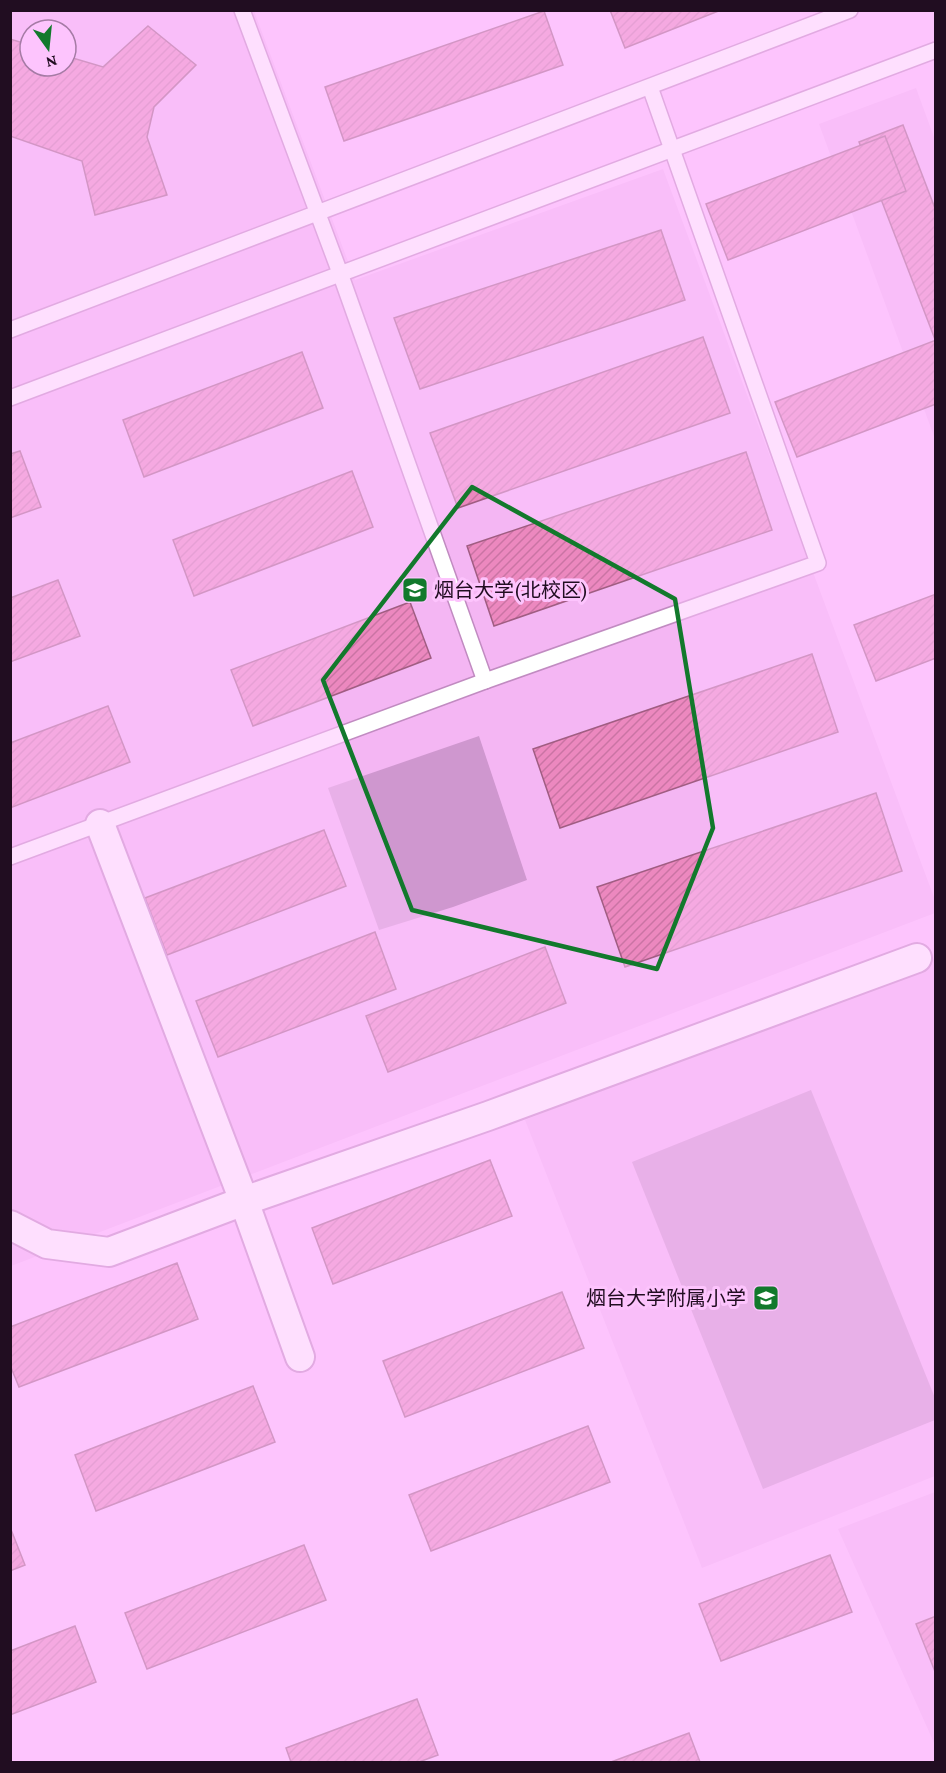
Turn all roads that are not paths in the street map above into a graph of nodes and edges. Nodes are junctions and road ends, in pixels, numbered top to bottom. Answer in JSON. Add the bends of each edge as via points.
{"nodes":[{"id":1,"x":242,"y":10,"type":"edge"},
{"id":2,"x":850,"y":10,"type":"edge"},
{"id":3,"x":936,"y":50,"type":"edge"},
{"id":4,"x":650,"y":87,"type":"junction"},
{"id":5,"x":671,"y":150,"type":"junction"},
{"id":6,"x":318,"y":214,"type":"junction"},
{"id":7,"x":340,"y":273,"type":"junction"},
{"id":8,"x":10,"y":330,"type":"edge"},
{"id":9,"x":10,"y":398,"type":"edge"},
{"id":10,"x":485,"y":681,"type":"junction"},
{"id":11,"x":100,"y":824,"type":"junction"},
{"id":12,"x":10,"y":857,"type":"edge"},
{"id":13,"x":917,"y":958,"type":"dead end"},
{"id":14,"x":244,"y":1201,"type":"junction"},
{"id":15,"x":10,"y":1225,"type":"edge"},
{"id":16,"x":300,"y":1357,"type":"dead end"}],
"edges":[{"from":1,"to":6,"type":"lane"},
{"from":2,"to":4,"type":"lane"},
{"from":3,"to":5,"type":"lane"},
{"from":4,"to":5,"type":"lane"},
{"from":4,"to":6,"type":"lane"},
{"from":5,"to":7,"type":"lane"},
{"from":5,"to":10,"type":"lane","via":[[818,563]]},
{"from":6,"to":7,"type":"lane"},
{"from":6,"to":8,"type":"lane"},
{"from":7,"to":9,"type":"lane"},
{"from":7,"to":10,"type":"lane"},
{"from":10,"to":11,"type":"lane"},
{"from":11,"to":12,"type":"lane"},
{"from":11,"to":14,"type":"street"},
{"from":13,"to":14,"type":"street"},
{"from":14,"to":15,"type":"street","via":[[109,1252],[48,1244]]},
{"from":14,"to":16,"type":"street"}]}
